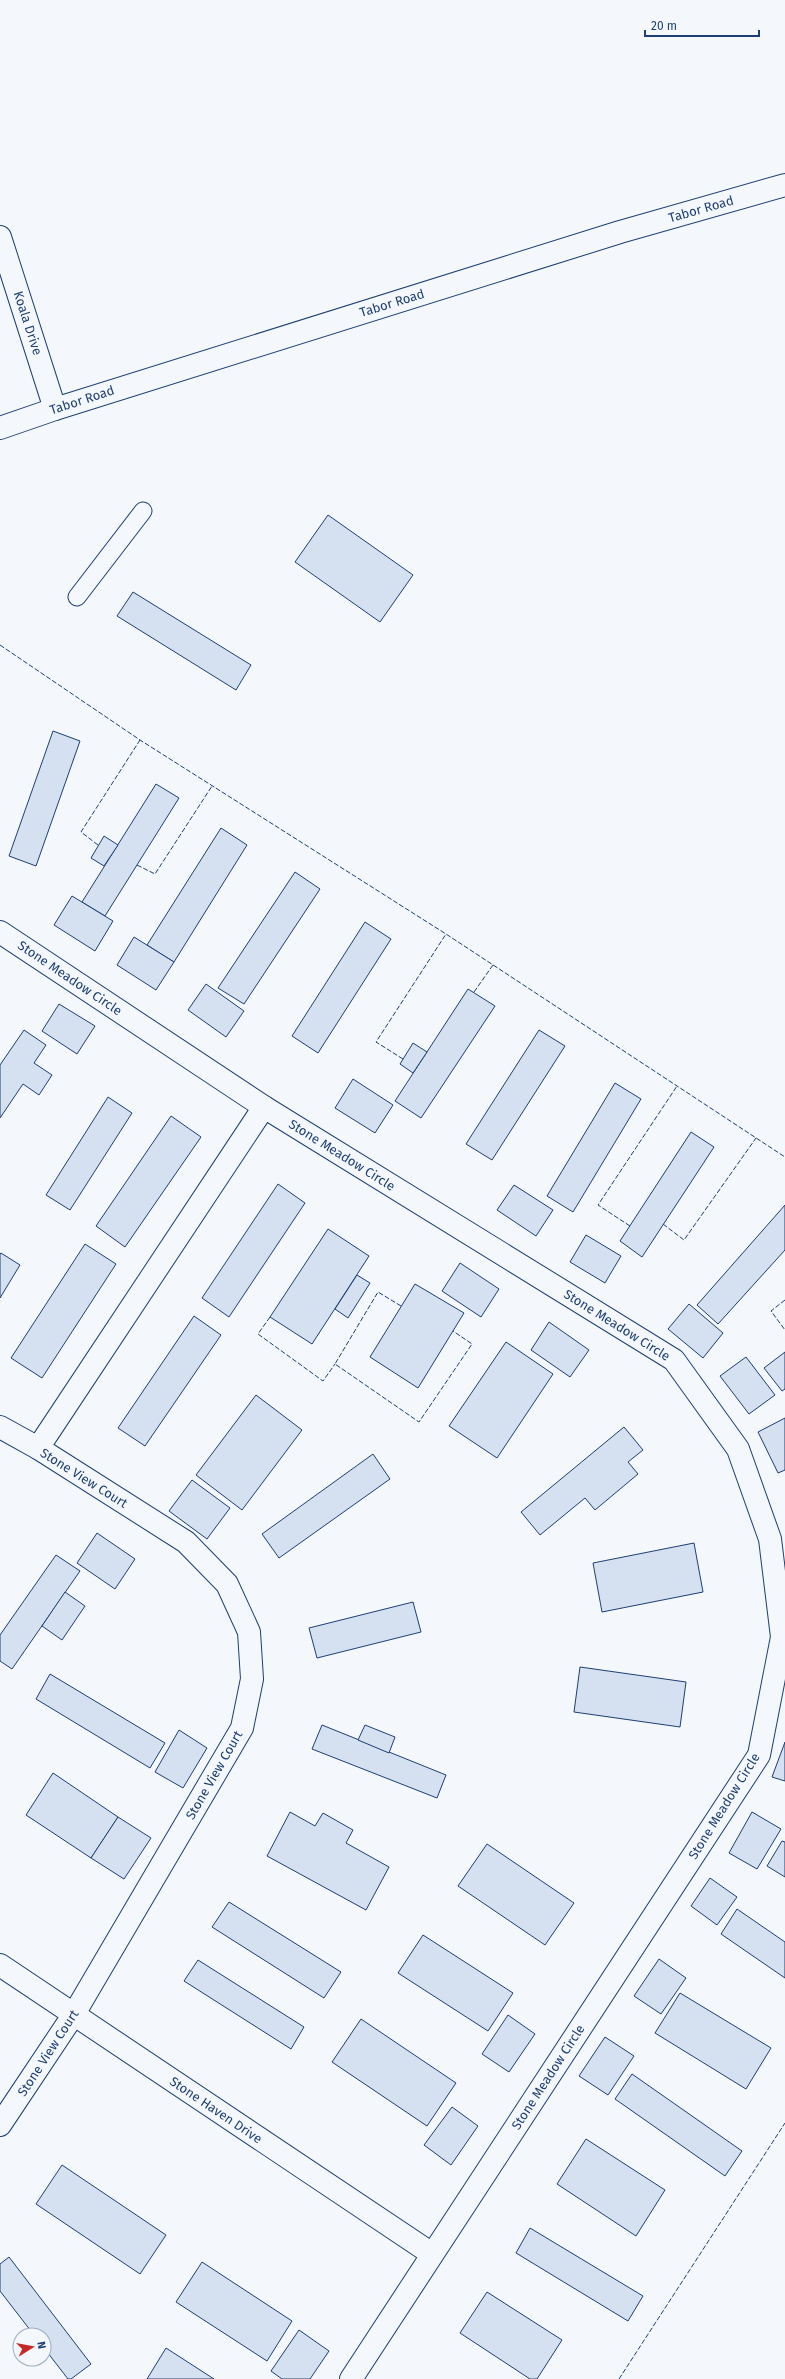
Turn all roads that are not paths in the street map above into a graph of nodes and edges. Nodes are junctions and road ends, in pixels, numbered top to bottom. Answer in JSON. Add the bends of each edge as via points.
{"nodes":[{"id":1,"x":785,"y":185,"type":"edge"},
{"id":2,"x":0,"y":238,"type":"edge"},
{"id":3,"x":55,"y":409,"type":"junction"},
{"id":4,"x":0,"y":428,"type":"edge"},
{"id":5,"x":143,"y":511,"type":"dead end"},
{"id":6,"x":77,"y":597,"type":"dead end"},
{"id":7,"x":0,"y":932,"type":"edge"},
{"id":8,"x":264,"y":1107,"type":"junction"},
{"id":9,"x":0,"y":1427,"type":"edge"},
{"id":10,"x":38,"y":1448,"type":"junction"},
{"id":11,"x":0,"y":1966,"type":"edge"},
{"id":12,"x":74,"y":2014,"type":"junction"},
{"id":13,"x":0,"y":2125,"type":"edge"},
{"id":14,"x":432,"y":2254,"type":"junction"},
{"id":15,"x":351,"y":2379,"type":"edge"}],
"edges":[{"from":1,"to":3,"type":"street","name":"Tabor Road","via":[[620,232]]},
{"from":2,"to":3,"type":"street","name":"Koala Drive"},
{"from":3,"to":4,"type":"street","name":"Tabor Road"},
{"from":5,"to":6,"type":"lane"},
{"from":7,"to":8,"type":"street","name":"Stone Meadow Circle"},
{"from":8,"to":10,"type":"street"},
{"from":8,"to":14,"type":"street","name":"Stone Meadow Circle","via":[[674,1360],[738,1449],[770,1539],[782,1638],[759,1755]]},
{"from":9,"to":10,"type":"street","name":"Stone View Court"},
{"from":10,"to":12,"type":"street","name":"Stone View Court","via":[[186,1542],[227,1584],[249,1632],[250,1640],[252,1679],[242,1728]]},
{"from":11,"to":12,"type":"street","name":"Stone Haven Drive"},
{"from":12,"to":13,"type":"street","name":"Stone View Court"},
{"from":12,"to":14,"type":"street","name":"Stone Haven Drive"},
{"from":14,"to":15,"type":"street","name":"Stone Meadow Circle"}]}
